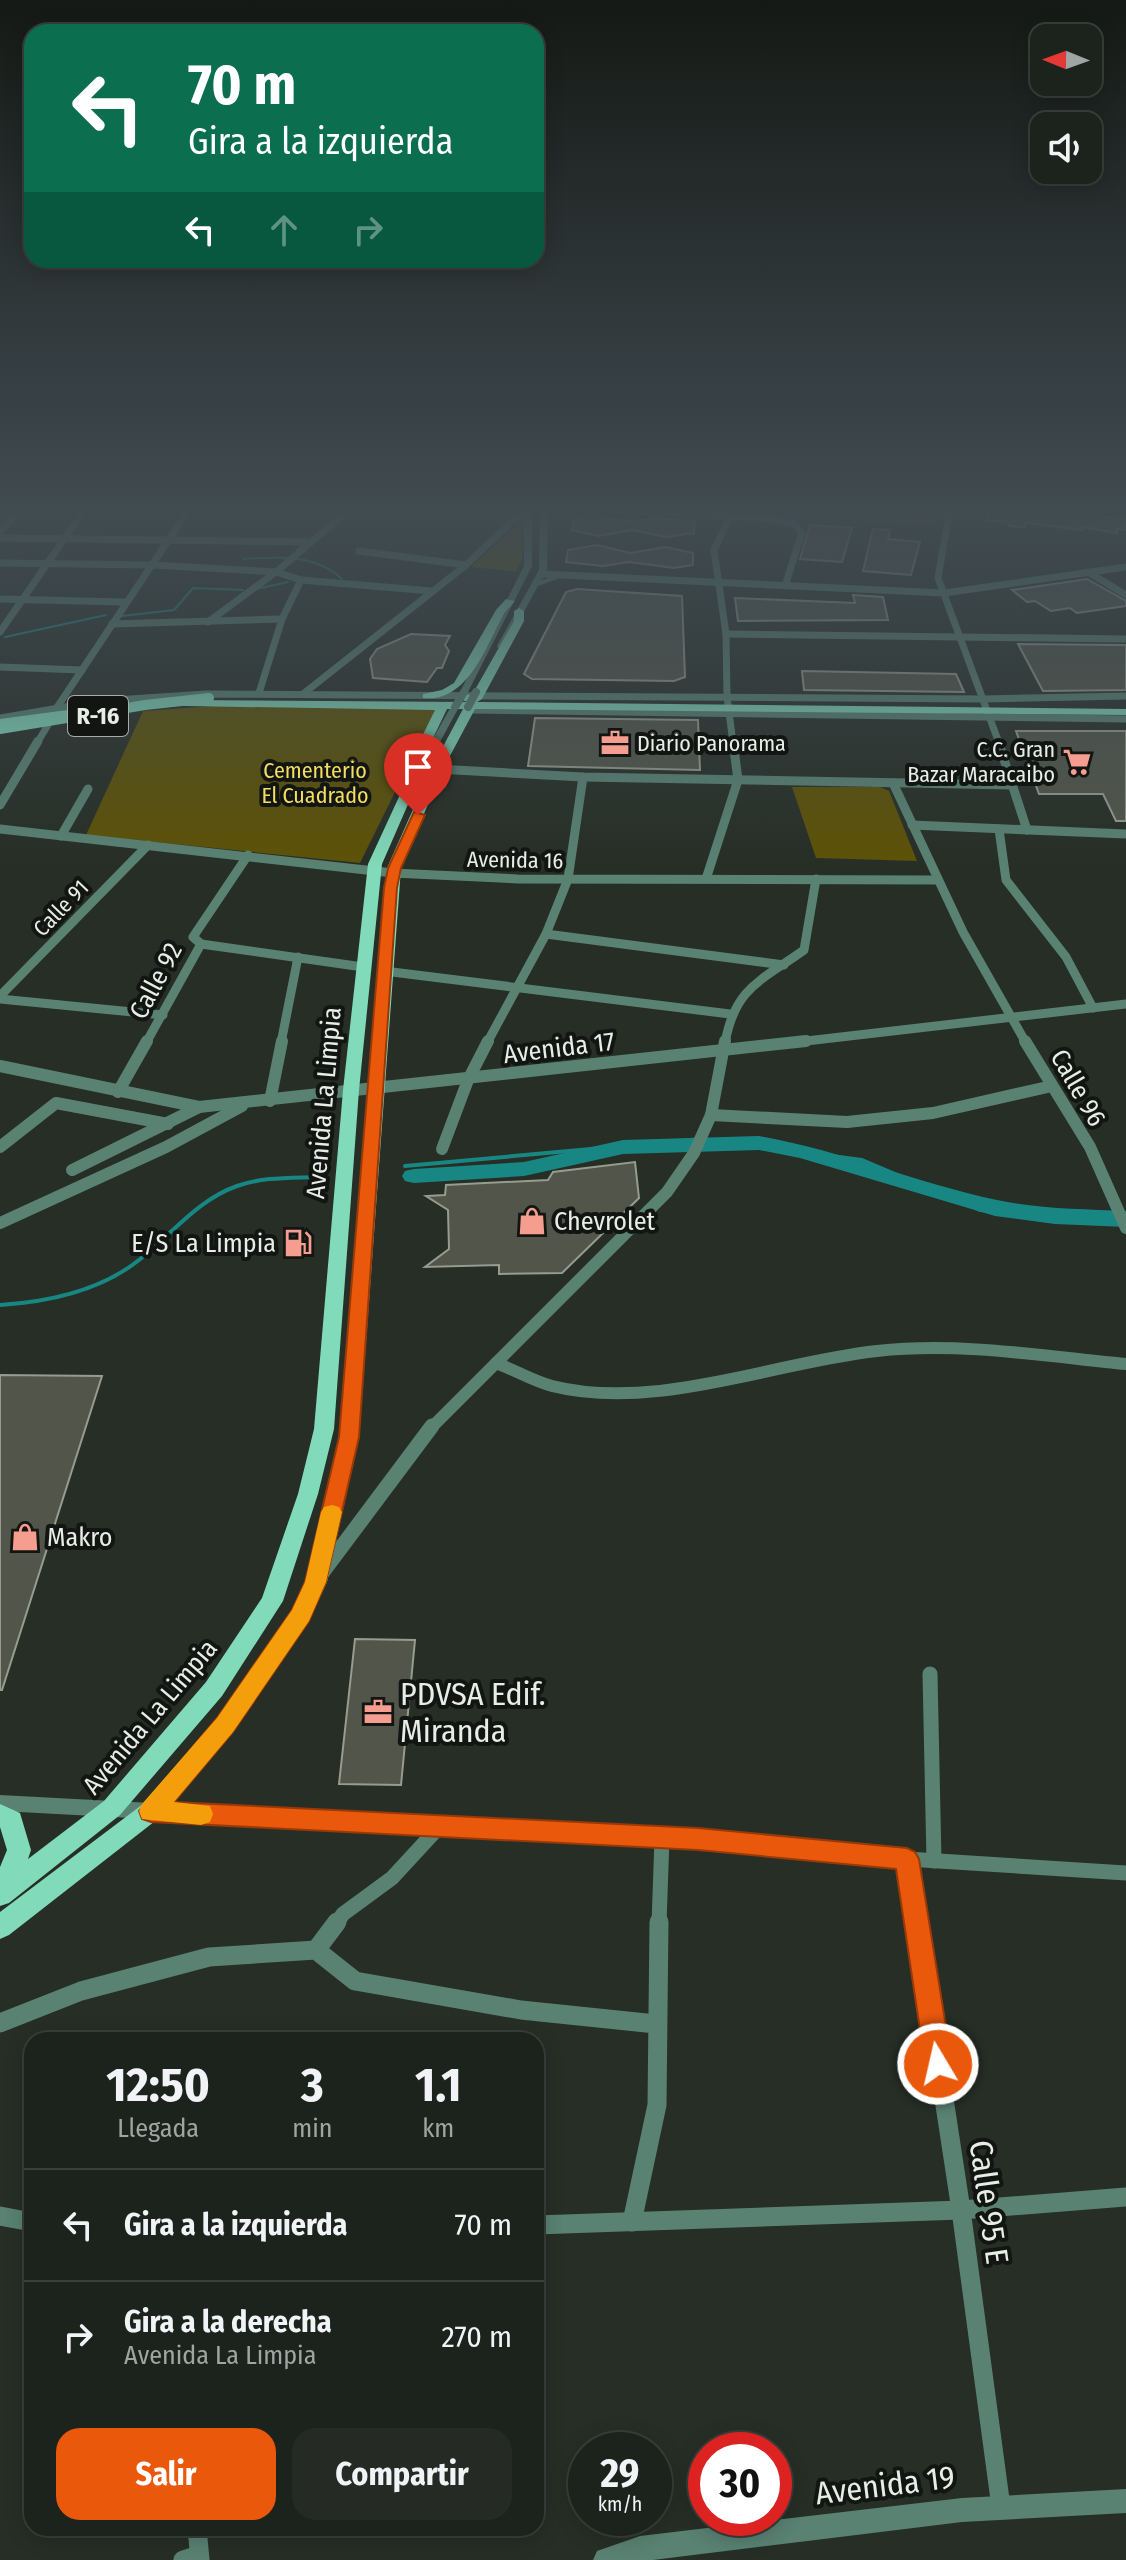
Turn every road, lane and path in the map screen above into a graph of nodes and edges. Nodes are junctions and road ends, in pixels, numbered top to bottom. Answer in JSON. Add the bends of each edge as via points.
{"nodes":[{"id":1,"x":109,"y":628,"type":"edge"},
{"id":2,"x":279,"y":628,"type":"edge"},
{"id":3,"x":385,"y":628,"type":"edge"},
{"id":4,"x":490,"y":628,"type":"edge"},
{"id":5,"x":501,"y":628,"type":"edge"},
{"id":6,"x":507,"y":628,"type":"edge"},
{"id":7,"x":515,"y":628,"type":"edge"},
{"id":8,"x":725,"y":628,"type":"edge"},
{"id":9,"x":957,"y":628,"type":"edge"},
{"id":10,"x":726,"y":634,"type":"junction"},
{"id":11,"x":960,"y":637,"type":"junction"},
{"id":12,"x":1122,"y":643,"type":"edge"},
{"id":13,"x":495,"y":645,"type":"junction"},
{"id":14,"x":0,"y":667,"type":"edge"},
{"id":15,"x":82,"y":670,"type":"junction"},
{"id":16,"x":259,"y":693,"type":"junction"},
{"id":17,"x":303,"y":694,"type":"junction"},
{"id":18,"x":405,"y":698,"type":"junction"},
{"id":19,"x":435,"y":699,"type":"junction"},
{"id":20,"x":1126,"y":701,"type":"edge"},
{"id":21,"x":474,"y":702,"type":"junction"},
{"id":22,"x":196,"y":703,"type":"junction"},
{"id":23,"x":729,"y":705,"type":"junction"},
{"id":24,"x":986,"y":708,"type":"junction"},
{"id":25,"x":1025,"y":708,"type":"junction"},
{"id":26,"x":56,"y":709,"type":"junction"},
{"id":27,"x":1126,"y":717,"type":"edge"},
{"id":28,"x":0,"y":720,"type":"edge"},
{"id":29,"x":48,"y":725,"type":"junction"},
{"id":30,"x":0,"y":731,"type":"edge"},
{"id":31,"x":436,"y":752,"type":"junction"},
{"id":32,"x":437,"y":769,"type":"junction"},
{"id":33,"x":583,"y":777,"type":"junction"},
{"id":34,"x":738,"y":780,"type":"junction"},
{"id":35,"x":893,"y":783,"type":"junction"},
{"id":36,"x":1013,"y":785,"type":"junction"},
{"id":37,"x":410,"y":786,"type":"junction"},
{"id":38,"x":88,"y":789,"type":"dead end"},
{"id":39,"x":0,"y":805,"type":"edge"},
{"id":40,"x":912,"y":825,"type":"junction"},
{"id":41,"x":0,"y":829,"type":"edge"},
{"id":42,"x":999,"y":829,"type":"junction"},
{"id":43,"x":1027,"y":830,"type":"junction"},
{"id":44,"x":1126,"y":834,"type":"edge"},
{"id":45,"x":61,"y":836,"type":"junction"},
{"id":46,"x":148,"y":845,"type":"junction"},
{"id":47,"x":248,"y":855,"type":"junction"},
{"id":48,"x":384,"y":872,"type":"junction"},
{"id":49,"x":568,"y":879,"type":"junction"},
{"id":50,"x":706,"y":879,"type":"junction"},
{"id":51,"x":816,"y":879,"type":"junction"},
{"id":52,"x":936,"y":880,"type":"junction"},
{"id":53,"x":546,"y":934,"type":"junction"},
{"id":54,"x":201,"y":944,"type":"junction"},
{"id":55,"x":298,"y":957,"type":"junction"},
{"id":56,"x":784,"y":965,"type":"junction"},
{"id":57,"x":363,"y":967,"type":"junction"},
{"id":58,"x":384,"y":971,"type":"junction"},
{"id":59,"x":516,"y":985,"type":"junction"},
{"id":60,"x":0,"y":997,"type":"edge"},
{"id":61,"x":1126,"y":1004,"type":"edge"},
{"id":62,"x":1093,"y":1008,"type":"junction"},
{"id":63,"x":730,"y":1014,"type":"junction"},
{"id":64,"x":163,"y":1015,"type":"junction"},
{"id":65,"x":1009,"y":1016,"type":"junction"},
{"id":66,"x":725,"y":1051,"type":"junction"},
{"id":67,"x":0,"y":1066,"type":"edge"},
{"id":68,"x":468,"y":1080,"type":"junction"},
{"id":69,"x":1052,"y":1086,"type":"junction"},
{"id":70,"x":375,"y":1089,"type":"junction"},
{"id":71,"x":351,"y":1090,"type":"junction"},
{"id":72,"x":118,"y":1092,"type":"junction"},
{"id":73,"x":270,"y":1101,"type":"junction"},
{"id":74,"x":247,"y":1104,"type":"junction"},
{"id":75,"x":199,"y":1107,"type":"junction"},
{"id":76,"x":711,"y":1115,"type":"junction"},
{"id":77,"x":168,"y":1124,"type":"junction"},
{"id":78,"x":0,"y":1147,"type":"edge"},
{"id":79,"x":442,"y":1149,"type":"dead end"},
{"id":80,"x":72,"y":1170,"type":"dead end"},
{"id":81,"x":0,"y":1223,"type":"edge"},
{"id":82,"x":1126,"y":1227,"type":"edge"},
{"id":83,"x":496,"y":1363,"type":"junction"},
{"id":84,"x":1126,"y":1364,"type":"edge"},
{"id":85,"x":316,"y":1582,"type":"junction"},
{"id":86,"x":930,"y":1674,"type":"dead end"},
{"id":87,"x":0,"y":1803,"type":"edge"},
{"id":88,"x":112,"y":1808,"type":"junction"},
{"id":89,"x":151,"y":1811,"type":"junction"},
{"id":90,"x":0,"y":1815,"type":"edge"},
{"id":91,"x":440,"y":1826,"type":"junction"},
{"id":92,"x":662,"y":1838,"type":"junction"},
{"id":93,"x":907,"y":1859,"type":"junction"},
{"id":94,"x":934,"y":1861,"type":"junction"},
{"id":95,"x":1126,"y":1873,"type":"edge"},
{"id":96,"x":1,"y":1894,"type":"edge"},
{"id":97,"x":0,"y":1927,"type":"edge"},
{"id":98,"x":316,"y":1950,"type":"junction"},
{"id":99,"x":0,"y":2023,"type":"edge"},
{"id":100,"x":656,"y":2024,"type":"junction"},
{"id":101,"x":1126,"y":2197,"type":"edge"},
{"id":102,"x":961,"y":2210,"type":"junction"},
{"id":103,"x":0,"y":2216,"type":"edge"},
{"id":104,"x":24,"y":2220,"type":"edge"},
{"id":105,"x":632,"y":2222,"type":"junction"},
{"id":106,"x":544,"y":2225,"type":"edge"},
{"id":107,"x":1126,"y":2501,"type":"edge"},
{"id":108,"x":1001,"y":2507,"type":"junction"},
{"id":109,"x":196,"y":2536,"type":"edge"},
{"id":110,"x":640,"y":2554,"type":"edge"},
{"id":111,"x":194,"y":2558,"type":"edge"},
{"id":112,"x":606,"y":2560,"type":"edge"}],
"edges":[{"from":1,"to":15,"type":"street"},
{"from":2,"to":16,"type":"street"},
{"from":3,"to":17,"type":"street"},
{"from":4,"to":19,"type":"main road","via":[[458,685]]},
{"from":5,"to":13,"type":"street"},
{"from":6,"to":13,"type":"street"},
{"from":7,"to":21,"type":"main road"},
{"from":8,"to":10,"type":"street"},
{"from":9,"to":11,"type":"street"},
{"from":10,"to":11,"type":"street"},
{"from":10,"to":23,"type":"street"},
{"from":11,"to":12,"type":"street"},
{"from":11,"to":24,"type":"street"},
{"from":13,"to":31,"type":"street","bridge":true},
{"from":14,"to":15,"type":"street"},
{"from":15,"to":26,"type":"street"},
{"from":16,"to":17,"type":"street","number":"R-16"},
{"from":16,"to":26,"type":"street","number":"R-16","via":[[137,698]]},
{"from":17,"to":19,"type":"street","number":"R-16"},
{"from":18,"to":19,"type":"main road"},
{"from":18,"to":21,"type":"main road","number":"R-16"},
{"from":18,"to":30,"type":"main road","number":"R-16","bridge":true,"via":[[209,698]]},
{"from":19,"to":21,"type":"main road","number":"R-16"},
{"from":19,"to":22,"type":"main road","number":"R-16"},
{"from":19,"to":37,"type":"main road","via":[[440,713],[415,763]]},
{"from":20,"to":24,"type":"street","number":"R-16"},
{"from":20,"to":25,"type":"main road","number":"R-16"},
{"from":21,"to":23,"type":"main road","number":"R-16"},
{"from":21,"to":32,"type":"main road"},
{"from":22,"to":28,"type":"main road","number":"R-16","via":[[119,705]]},
{"from":22,"to":29,"type":"main road","number":"R-16"},
{"from":23,"to":24,"type":"main road","number":"R-16"},
{"from":23,"to":34,"type":"street"},
{"from":24,"to":25,"type":"main road","number":"R-16"},
{"from":24,"to":27,"type":"street","number":"R-16"},
{"from":24,"to":36,"type":"street"},
{"from":25,"to":27,"type":"main road"},
{"from":26,"to":28,"type":"street","number":"R-16"},
{"from":29,"to":30,"type":"main road","number":"R-16"},
{"from":29,"to":39,"type":"street"},
{"from":31,"to":32,"type":"street"},
{"from":31,"to":37,"type":"street"},
{"from":32,"to":33,"type":"street"},
{"from":32,"to":48,"type":"main road"},
{"from":33,"to":34,"type":"street"},
{"from":33,"to":49,"type":"street"},
{"from":34,"to":35,"type":"street"},
{"from":34,"to":50,"type":"street"},
{"from":35,"to":36,"type":"street"},
{"from":35,"to":40,"type":"street","name":"Calle 96"},
{"from":36,"to":43,"type":"street"},
{"from":37,"to":48,"type":"main road"},
{"from":38,"to":45,"type":"street"},
{"from":40,"to":42,"type":"street"},
{"from":40,"to":52,"type":"street","name":"Calle 96"},
{"from":41,"to":45,"type":"street","name":"Avenida 16"},
{"from":42,"to":43,"type":"street"},
{"from":42,"to":62,"type":"street","via":[[1006,880],[1058,945]]},
{"from":43,"to":44,"type":"street"},
{"from":45,"to":46,"type":"street","name":"Avenida 16"},
{"from":46,"to":47,"type":"street","name":"Avenida 16"},
{"from":46,"to":60,"type":"street","name":"Calle 91"},
{"from":47,"to":48,"type":"street","name":"Avenida 16"},
{"from":47,"to":54,"type":"street","name":"Calle 92","via":[[193,937]]},
{"from":48,"to":49,"type":"street","name":"Avenida 16"},
{"from":48,"to":57,"type":"main road","name":"Avenida La Limpia"},
{"from":48,"to":58,"type":"main road","name":"Avenida La Limpia"},
{"from":49,"to":50,"type":"street","name":"Avenida 16"},
{"from":49,"to":53,"type":"street"},
{"from":50,"to":51,"type":"street","name":"Avenida 16"},
{"from":51,"to":52,"type":"street","name":"Avenida 16"},
{"from":51,"to":56,"type":"street","via":[[804,950]]},
{"from":52,"to":65,"type":"street","name":"Calle 96"},
{"from":53,"to":56,"type":"street"},
{"from":53,"to":59,"type":"street"},
{"from":54,"to":55,"type":"street"},
{"from":54,"to":64,"type":"street","name":"Calle 92"},
{"from":55,"to":57,"type":"street"},
{"from":55,"to":73,"type":"street"},
{"from":56,"to":63,"type":"street","via":[[745,992]]},
{"from":57,"to":71,"type":"main road","name":"Avenida La Limpia"},
{"from":58,"to":59,"type":"street"},
{"from":58,"to":70,"type":"main road","name":"Avenida La Limpia"},
{"from":59,"to":63,"type":"street"},
{"from":59,"to":68,"type":"street"},
{"from":60,"to":64,"type":"street"},
{"from":61,"to":62,"type":"street","name":"Avenida 17"},
{"from":62,"to":65,"type":"street","name":"Avenida 17"},
{"from":63,"to":66,"type":"street"},
{"from":64,"to":72,"type":"street","name":"Calle 92"},
{"from":65,"to":66,"type":"street","name":"Avenida 17"},
{"from":65,"to":69,"type":"street","name":"Calle 96"},
{"from":66,"to":68,"type":"street","name":"Avenida 17"},
{"from":66,"to":76,"type":"street"},
{"from":67,"to":72,"type":"street","name":"Avenida 17"},
{"from":68,"to":70,"type":"street","name":"Avenida 17"},
{"from":68,"to":79,"type":"street"},
{"from":69,"to":76,"type":"street","via":[[933,1113],[847,1122]]},
{"from":69,"to":82,"type":"street","name":"Calle 96"},
{"from":70,"to":71,"type":"street","name":"Avenida 17"},
{"from":70,"to":85,"type":"main road","name":"Avenida La Limpia","via":[[349,1437]]},
{"from":71,"to":73,"type":"street","name":"Avenida 17"},
{"from":71,"to":88,"type":"main road","name":"Avenida La Limpia","via":[[324,1429],[308,1494],[272,1601],[214,1689]]},
{"from":72,"to":75,"type":"street","name":"Avenida 17"},
{"from":73,"to":74,"type":"street","name":"Avenida 17"},
{"from":74,"to":75,"type":"street","name":"Avenida 17"},
{"from":74,"to":81,"type":"street"},
{"from":75,"to":77,"type":"street"},
{"from":76,"to":83,"type":"street","via":[[694,1153],[667,1192]]},
{"from":77,"to":78,"type":"street","via":[[56,1103]]},
{"from":77,"to":80,"type":"street"},
{"from":83,"to":84,"type":"street","via":[[553,1386],[594,1392],[652,1389],[877,1351],[951,1348]]},
{"from":83,"to":85,"type":"street","via":[[434,1424]]},
{"from":85,"to":89,"type":"main road","name":"Avenida La Limpia","via":[[301,1615],[225,1725]]},
{"from":86,"to":94,"type":"street"},
{"from":87,"to":88,"type":"street"},
{"from":88,"to":89,"type":"street"},
{"from":88,"to":96,"type":"main road","name":"Avenida La Limpia"},
{"from":89,"to":91,"type":"street"},
{"from":89,"to":97,"type":"main road","name":"Avenida La Limpia"},
{"from":90,"to":96,"type":"main road","via":[[11,1821],[19,1850]]},
{"from":91,"to":92,"type":"street"},
{"from":91,"to":98,"type":"street","via":[[392,1878],[343,1914]]},
{"from":92,"to":93,"type":"street"},
{"from":92,"to":100,"type":"street"},
{"from":93,"to":94,"type":"street"},
{"from":93,"to":102,"type":"street","name":"Calle 95 E"},
{"from":94,"to":95,"type":"street"},
{"from":98,"to":99,"type":"street","via":[[209,1957],[81,1991]]},
{"from":98,"to":100,"type":"street","via":[[355,1981],[521,2010]]},
{"from":100,"to":105,"type":"street","via":[[657,2105]]},
{"from":101,"to":102,"type":"street"},
{"from":102,"to":105,"type":"street"},
{"from":102,"to":108,"type":"street","name":"Calle 95 E"},
{"from":103,"to":104,"type":"street"},
{"from":105,"to":106,"type":"street"},
{"from":107,"to":108,"type":"street","name":"Avenida 19"},
{"from":108,"to":110,"type":"street","name":"Avenida 19"},
{"from":109,"to":111,"type":"street"},
{"from":110,"to":112,"type":"street","name":"Avenida 19"}]}
